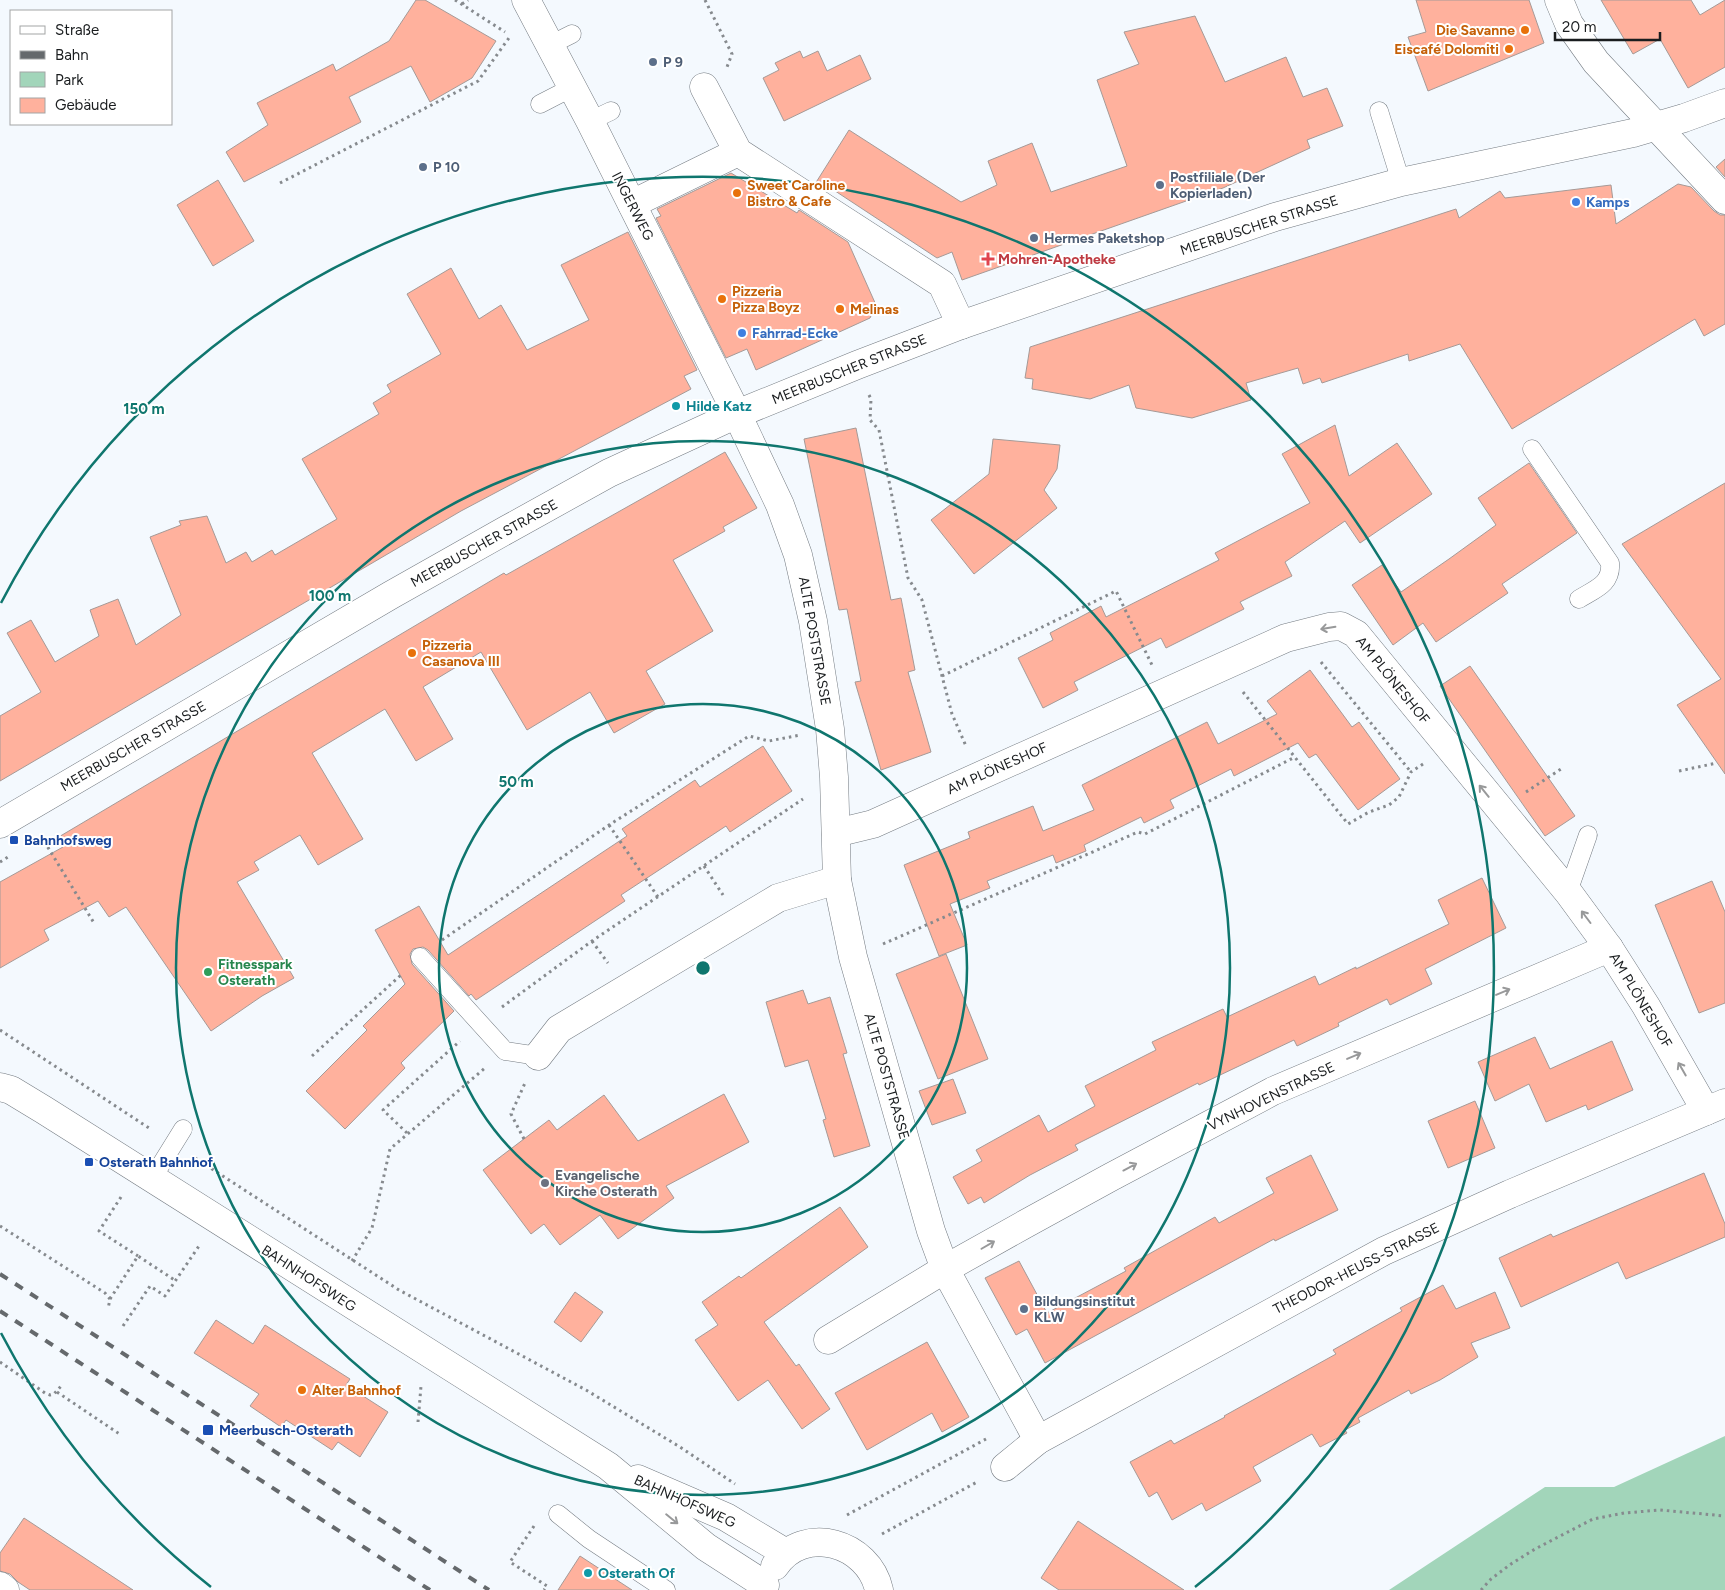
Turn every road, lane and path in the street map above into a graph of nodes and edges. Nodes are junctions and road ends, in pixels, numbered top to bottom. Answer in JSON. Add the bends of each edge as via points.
{"nodes":[{"id":1,"x":468,"y":0,"type":"edge"},
{"id":2,"x":526,"y":0,"type":"edge"},
{"id":3,"x":705,"y":0,"type":"edge"},
{"id":4,"x":1560,"y":0,"type":"edge"},
{"id":5,"x":462,"y":4,"type":"dead end"},
{"id":6,"x":511,"y":35,"type":"dead end"},
{"id":7,"x":573,"y":87,"type":"junction"},
{"id":8,"x":704,"y":87,"type":"joint"},
{"id":9,"x":1725,"y":103,"type":"edge"},
{"id":10,"x":540,"y":104,"type":"dead end"},
{"id":11,"x":1379,"y":111,"type":"dead end"},
{"id":12,"x":1657,"y":127,"type":"junction"},
{"id":13,"x":738,"y":152,"type":"junction"},
{"id":14,"x":1401,"y":182,"type":"junction"},
{"id":15,"x":280,"y":183,"type":"dead end"},
{"id":16,"x":1725,"y":200,"type":"edge"},
{"id":17,"x":632,"y":204,"type":"junction"},
{"id":18,"x":961,"y":326,"type":"junction"},
{"id":19,"x":857,"y":365,"type":"junction"},
{"id":20,"x":737,"y":414,"type":"junction"},
{"id":21,"x":1532,"y":449,"type":"dead end"},
{"id":22,"x":1579,"y":599,"type":"dead end"},
{"id":23,"x":1298,"y":634,"type":"junction"},
{"id":24,"x":1222,"y":666,"type":"junction"},
{"id":25,"x":942,"y":676,"type":"junction"},
{"id":26,"x":1165,"y":692,"type":"junction"},
{"id":27,"x":830,"y":729,"type":"junction"},
{"id":28,"x":1449,"y":748,"type":"junction"},
{"id":29,"x":1295,"y":757,"type":"junction"},
{"id":30,"x":1717,"y":763,"type":"dead end"},
{"id":31,"x":1561,"y":769,"type":"dead end"},
{"id":32,"x":1679,"y":771,"type":"dead end"},
{"id":33,"x":1411,"y":772,"type":"junction"},
{"id":34,"x":982,"y":775,"type":"junction"},
{"id":35,"x":834,"y":777,"type":"junction"},
{"id":36,"x":1500,"y":810,"type":"junction"},
{"id":37,"x":0,"y":824,"type":"edge"},
{"id":38,"x":609,"y":825,"type":"junction"},
{"id":39,"x":836,"y":833,"type":"junction"},
{"id":40,"x":1588,"y":834,"type":"dead end"},
{"id":41,"x":42,"y":836,"type":"dead end"},
{"id":42,"x":836,"y":880,"type":"junction"},
{"id":43,"x":1568,"y":892,"type":"junction"},
{"id":44,"x":658,"y":897,"type":"junction"},
{"id":45,"x":94,"y":923,"type":"dead end"},
{"id":46,"x":1609,"y":948,"type":"junction"},
{"id":47,"x":420,"y":957,"type":"junction"},
{"id":48,"x":852,"y":957,"type":"junction"},
{"id":49,"x":480,"y":1023,"type":"junction"},
{"id":50,"x":0,"y":1030,"type":"edge"},
{"id":51,"x":505,"y":1051,"type":"junction"},
{"id":52,"x":312,"y":1056,"type":"dead end"},
{"id":53,"x":538,"y":1056,"type":"junction"},
{"id":54,"x":4,"y":1085,"type":"edge"},
{"id":55,"x":1716,"y":1107,"type":"edge"},
{"id":56,"x":183,"y":1129,"type":"dead end"},
{"id":57,"x":407,"y":1133,"type":"junction"},
{"id":58,"x":524,"y":1139,"type":"dead end"},
{"id":59,"x":173,"y":1144,"type":"junction"},
{"id":60,"x":152,"y":1179,"type":"junction"},
{"id":61,"x":125,"y":1190,"type":"dead end"},
{"id":62,"x":0,"y":1226,"type":"edge"},
{"id":63,"x":204,"y":1239,"type":"dead end"},
{"id":64,"x":138,"y":1256,"type":"junction"},
{"id":65,"x":352,"y":1261,"type":"junction"},
{"id":66,"x":945,"y":1269,"type":"junction"},
{"id":67,"x":176,"y":1281,"type":"junction"},
{"id":68,"x":110,"y":1300,"type":"junction"},
{"id":69,"x":108,"y":1309,"type":"dead end"},
{"id":70,"x":123,"y":1326,"type":"dead end"},
{"id":71,"x":828,"y":1340,"type":"dead end"},
{"id":72,"x":0,"y":1362,"type":"edge"},
{"id":73,"x":421,"y":1383,"type":"dead end"},
{"id":74,"x":62,"y":1385,"type":"dead end"},
{"id":75,"x":57,"y":1392,"type":"junction"},
{"id":76,"x":418,"y":1422,"type":"dead end"},
{"id":77,"x":1032,"y":1428,"type":"junction"},
{"id":78,"x":121,"y":1435,"type":"dead end"},
{"id":79,"x":608,"y":1466,"type":"junction"},
{"id":80,"x":1005,"y":1467,"type":"joint"},
{"id":81,"x":736,"y":1484,"type":"dead end"},
{"id":82,"x":558,"y":1514,"type":"dead end"},
{"id":83,"x":1725,"y":1516,"type":"edge"},
{"id":84,"x":843,"y":1517,"type":"dead end"},
{"id":85,"x":536,"y":1522,"type":"dead end"},
{"id":86,"x":875,"y":1538,"type":"dead end"},
{"id":87,"x":786,"y":1553,"type":"junction"},
{"id":88,"x":0,"y":1586,"type":"edge"},
{"id":89,"x":764,"y":1587,"type":"edge"},
{"id":90,"x":5,"y":1590,"type":"edge"},
{"id":91,"x":544,"y":1590,"type":"edge"},
{"id":92,"x":666,"y":1590,"type":"edge"},
{"id":93,"x":879,"y":1590,"type":"edge"},
{"id":94,"x":1481,"y":1590,"type":"edge"}],
"edges":[{"from":1,"to":5,"type":"path"},
{"from":2,"to":7,"type":"street","name":"INGERWEG","via":[[561,39]]},
{"from":3,"to":8,"type":"path","via":[[732,54],[723,78]]},
{"from":4,"to":12,"type":"street","via":[[1569,24],[1596,62]]},
{"from":6,"to":15,"type":"path","via":[[478,81]]},
{"from":7,"to":10,"type":"lane"},
{"from":7,"to":17,"type":"street","name":"INGERWEG","via":[[601,116]]},
{"from":8,"to":13,"type":"street"},
{"from":9,"to":12,"type":"street","name":"MEERBUSCHER STRASSE"},
{"from":11,"to":14,"type":"lane"},
{"from":12,"to":14,"type":"street","name":"MEERBUSCHER STRASSE"},
{"from":12,"to":16,"type":"street"},
{"from":13,"to":17,"type":"street"},
{"from":13,"to":18,"type":"street","via":[[942,284]]},
{"from":14,"to":18,"type":"street","name":"MEERBUSCHER STRASSE","via":[[1275,217]]},
{"from":17,"to":20,"type":"street","name":"INGERWEG"},
{"from":18,"to":19,"type":"street","name":"MEERBUSCHER STRASSE"},
{"from":19,"to":20,"type":"street","name":"MEERBUSCHER STRASSE"},
{"from":19,"to":25,"type":"path","via":[[871,399],[870,420],[880,430],[908,578],[922,600]]},
{"from":20,"to":27,"type":"street","name":"ALTE POSTSTRASSE","via":[[780,504],[798,555],[813,621]]},
{"from":20,"to":37,"type":"street","name":"MEERBUSCHER STRASSE","via":[[609,473],[508,529]]},
{"from":21,"to":22,"type":"lane","via":[[1610,563],[1607,581]]},
{"from":23,"to":24,"type":"street","name":"AM PLÖNESHOF"},
{"from":28,"to":23,"type":"street","name":"AM PLÖNESHOF","one_way":true,"via":[[1356,634],[1341,626]]},
{"from":23,"to":33,"type":"path"},
{"from":24,"to":26,"type":"street","name":"AM PLÖNESHOF"},
{"from":24,"to":29,"type":"path"},
{"from":25,"to":26,"type":"path","via":[[1116,591]]},
{"from":25,"to":34,"type":"path","via":[[962,739]]},
{"from":26,"to":34,"type":"street","name":"AM PLÖNESHOF"},
{"from":27,"to":35,"type":"street","name":"ALTE POSTSTRASSE"},
{"from":27,"to":38,"type":"path","via":[[769,741],[749,736]]},
{"from":28,"to":33,"type":"path"},
{"from":36,"to":28,"type":"street","name":"AM PLÖNESHOF","one_way":true},
{"from":29,"to":33,"type":"path","via":[[1348,824],[1399,797]]},
{"from":29,"to":48,"type":"path","via":[[1145,834],[1138,832]]},
{"from":30,"to":32,"type":"path"},
{"from":31,"to":36,"type":"path"},
{"from":34,"to":39,"type":"street","name":"AM PLÖNESHOF","via":[[874,824]]},
{"from":35,"to":39,"type":"street","name":"ALTE POSTSTRASSE"},
{"from":35,"to":44,"type":"path"},
{"from":36,"to":43,"type":"street","name":"AM PLÖNESHOF"},
{"from":38,"to":44,"type":"path"},
{"from":38,"to":47,"type":"path"},
{"from":39,"to":42,"type":"street","name":"ALTE POSTSTRASSE"},
{"from":40,"to":43,"type":"lane"},
{"from":41,"to":45,"type":"path"},
{"from":42,"to":48,"type":"street","name":"ALTE POSTSTRASSE"},
{"from":42,"to":53,"type":"street","via":[[778,898],[559,1029]]},
{"from":46,"to":43,"type":"street","name":"AM PLÖNESHOF","one_way":true},
{"from":44,"to":49,"type":"path"},
{"from":55,"to":46,"type":"street","name":"AM PLÖNESHOF","one_way":true},
{"from":66,"to":46,"type":"street","name":"VYNHOVENSTRASSE","one_way":true,"via":[[1111,1176],[1274,1091]]},
{"from":47,"to":49,"type":"lane"},
{"from":47,"to":52,"type":"path"},
{"from":48,"to":66,"type":"street","name":"ALTE POSTSTRASSE"},
{"from":49,"to":51,"type":"lane"},
{"from":49,"to":57,"type":"path","via":[[383,1110]]},
{"from":50,"to":59,"type":"path"},
{"from":51,"to":53,"type":"lane"},
{"from":51,"to":57,"type":"path"},
{"from":53,"to":58,"type":"path","via":[[511,1114]]},
{"from":54,"to":60,"type":"street","name":"BAHNHOFSWEG"},
{"from":55,"to":77,"type":"street","name":"THEODOR-HEUSS-STRASSE","via":[[1384,1251]]},
{"from":56,"to":59,"type":"lane"},
{"from":57,"to":65,"type":"path","via":[[390,1149],[372,1228]]},
{"from":59,"to":60,"type":"lane"},
{"from":59,"to":65,"type":"path"},
{"from":60,"to":79,"type":"street","name":"BAHNHOFSWEG"},
{"from":61,"to":64,"type":"path","via":[[99,1231]]},
{"from":62,"to":68,"type":"path","via":[[105,1293]]},
{"from":63,"to":67,"type":"path"},
{"from":64,"to":67,"type":"path"},
{"from":64,"to":68,"type":"path"},
{"from":65,"to":81,"type":"path","via":[[399,1290],[586,1390]]},
{"from":66,"to":71,"type":"street"},
{"from":66,"to":77,"type":"street","name":"ALTE POSTSTRASSE"},
{"from":67,"to":70,"type":"path","via":[[166,1296],[150,1286]]},
{"from":68,"to":69,"type":"path"},
{"from":72,"to":75,"type":"path","via":[[45,1393]]},
{"from":73,"to":76,"type":"path"},
{"from":74,"to":75,"type":"path"},
{"from":75,"to":78,"type":"path"},
{"from":77,"to":80,"type":"street","name":"THEODOR-HEUSS-STRASSE"},
{"from":77,"to":84,"type":"path"},
{"from":79,"to":87,"type":"street","name":"BAHNHOFSWEG","via":[[726,1517]]},
{"from":79,"to":89,"type":"street","name":"BAHNHOFSWEG","one_way":true,"via":[[706,1546]]},
{"from":80,"to":86,"type":"path"},
{"from":82,"to":92,"type":"lane","via":[[589,1539]]},
{"from":83,"to":94,"type":"path","via":[[1660,1510],[1593,1519],[1511,1564]]},
{"from":85,"to":91,"type":"path","via":[[510,1562],[547,1586]]},
{"from":87,"to":89,"type":"street","via":[[770,1573]]},
{"from":87,"to":93,"type":"street","via":[[804,1545],[823,1542],[842,1546],[859,1555],[872,1570]]},
{"from":88,"to":90,"type":"street"}]}
